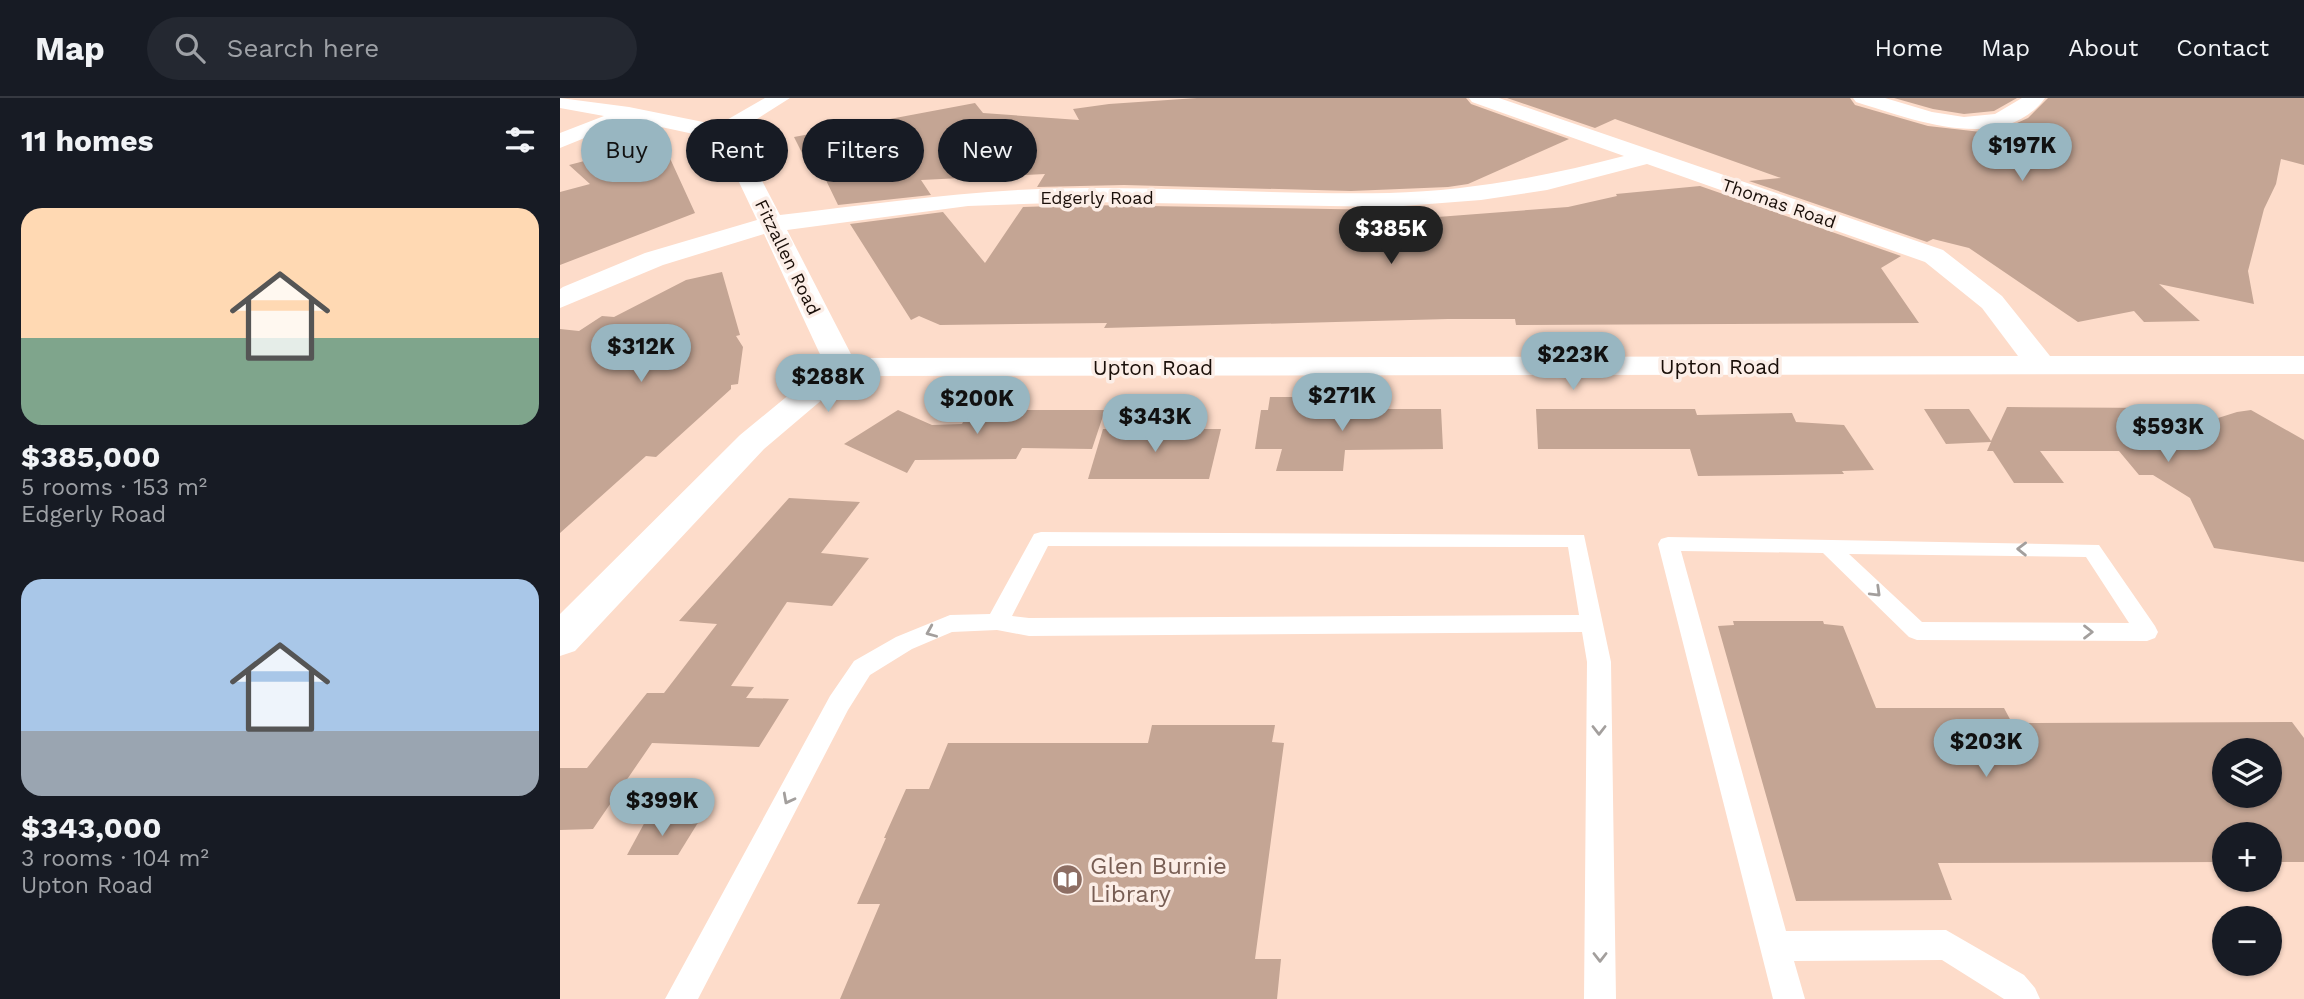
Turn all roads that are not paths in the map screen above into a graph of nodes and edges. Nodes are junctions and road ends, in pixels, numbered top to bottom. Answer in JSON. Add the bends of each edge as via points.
{"nodes":[{"id":1,"x":780,"y":98,"type":"edge"},
{"id":2,"x":1479,"y":98,"type":"edge"},
{"id":3,"x":1863,"y":98,"type":"edge"},
{"id":4,"x":2035,"y":98,"type":"edge"},
{"id":5,"x":560,"y":102,"type":"edge"},
{"id":6,"x":629,"y":113,"type":"junction"},
{"id":7,"x":744,"y":119,"type":"edge"},
{"id":8,"x":686,"y":123,"type":"edge"},
{"id":9,"x":560,"y":141,"type":"edge"},
{"id":10,"x":1646,"y":157,"type":"junction"},
{"id":11,"x":751,"y":182,"type":"edge"},
{"id":12,"x":771,"y":224,"type":"junction"},
{"id":13,"x":560,"y":300,"type":"edge"},
{"id":14,"x":2304,"y":365,"type":"edge"},
{"id":15,"x":2042,"y":366,"type":"junction"},
{"id":16,"x":842,"y":367,"type":"junction"},
{"id":17,"x":1827,"y":545,"type":"junction"},
{"id":18,"x":997,"y":622,"type":"junction"},
{"id":19,"x":1592,"y":623,"type":"junction"},
{"id":20,"x":560,"y":640,"type":"edge"},
{"id":21,"x":1775,"y":946,"type":"junction"},
{"id":22,"x":681,"y":999,"type":"edge"},
{"id":23,"x":1601,"y":999,"type":"edge"},
{"id":24,"x":1789,"y":999,"type":"edge"},
{"id":25,"x":2024,"y":999,"type":"edge"}],
"edges":[{"from":1,"to":7,"type":"street"},
{"from":2,"to":10,"type":"street","name":"Thomas Road"},
{"from":3,"to":4,"type":"street","via":[[1975,123],[1999,120]]},
{"from":5,"to":6,"type":"street"},
{"from":6,"to":8,"type":"street"},
{"from":6,"to":9,"type":"street"},
{"from":10,"to":12,"type":"street","name":"Edgerly Road","via":[[1547,183],[1390,200],[1085,195],[968,199]]},
{"from":10,"to":15,"type":"street","name":"Thomas Road","via":[[1934,256],[1992,302]]},
{"from":11,"to":12,"type":"street","name":"Fitzallen Road"},
{"from":12,"to":13,"type":"street","name":"Edgerly Road","via":[[654,259]]},
{"from":12,"to":16,"type":"street","name":"Fitzallen Road"},
{"from":14,"to":15,"type":"street","name":"Upton Road"},
{"from":15,"to":16,"type":"street","name":"Upton Road"},
{"from":16,"to":20,"type":"street","via":[[752,443]]},
{"from":17,"to":17,"type":"lane","one_way":true,"via":[[1917,631],[2147,632],[2092,550]]},
{"from":17,"to":21,"type":"lane","via":[[1668,544]]},
{"from":18,"to":19,"type":"lane","via":[[1029,627]]},
{"from":18,"to":19,"type":"lane","via":[[1041,539],[1412,539],[1577,540]]},
{"from":18,"to":22,"type":"lane","one_way":true,"via":[[950,624],[862,668]]},
{"from":19,"to":23,"type":"lane","one_way":true,"via":[[1599,662]]},
{"from":21,"to":24,"type":"lane"},
{"from":21,"to":25,"type":"lane","via":[[1946,945],[2013,986]]}]}
